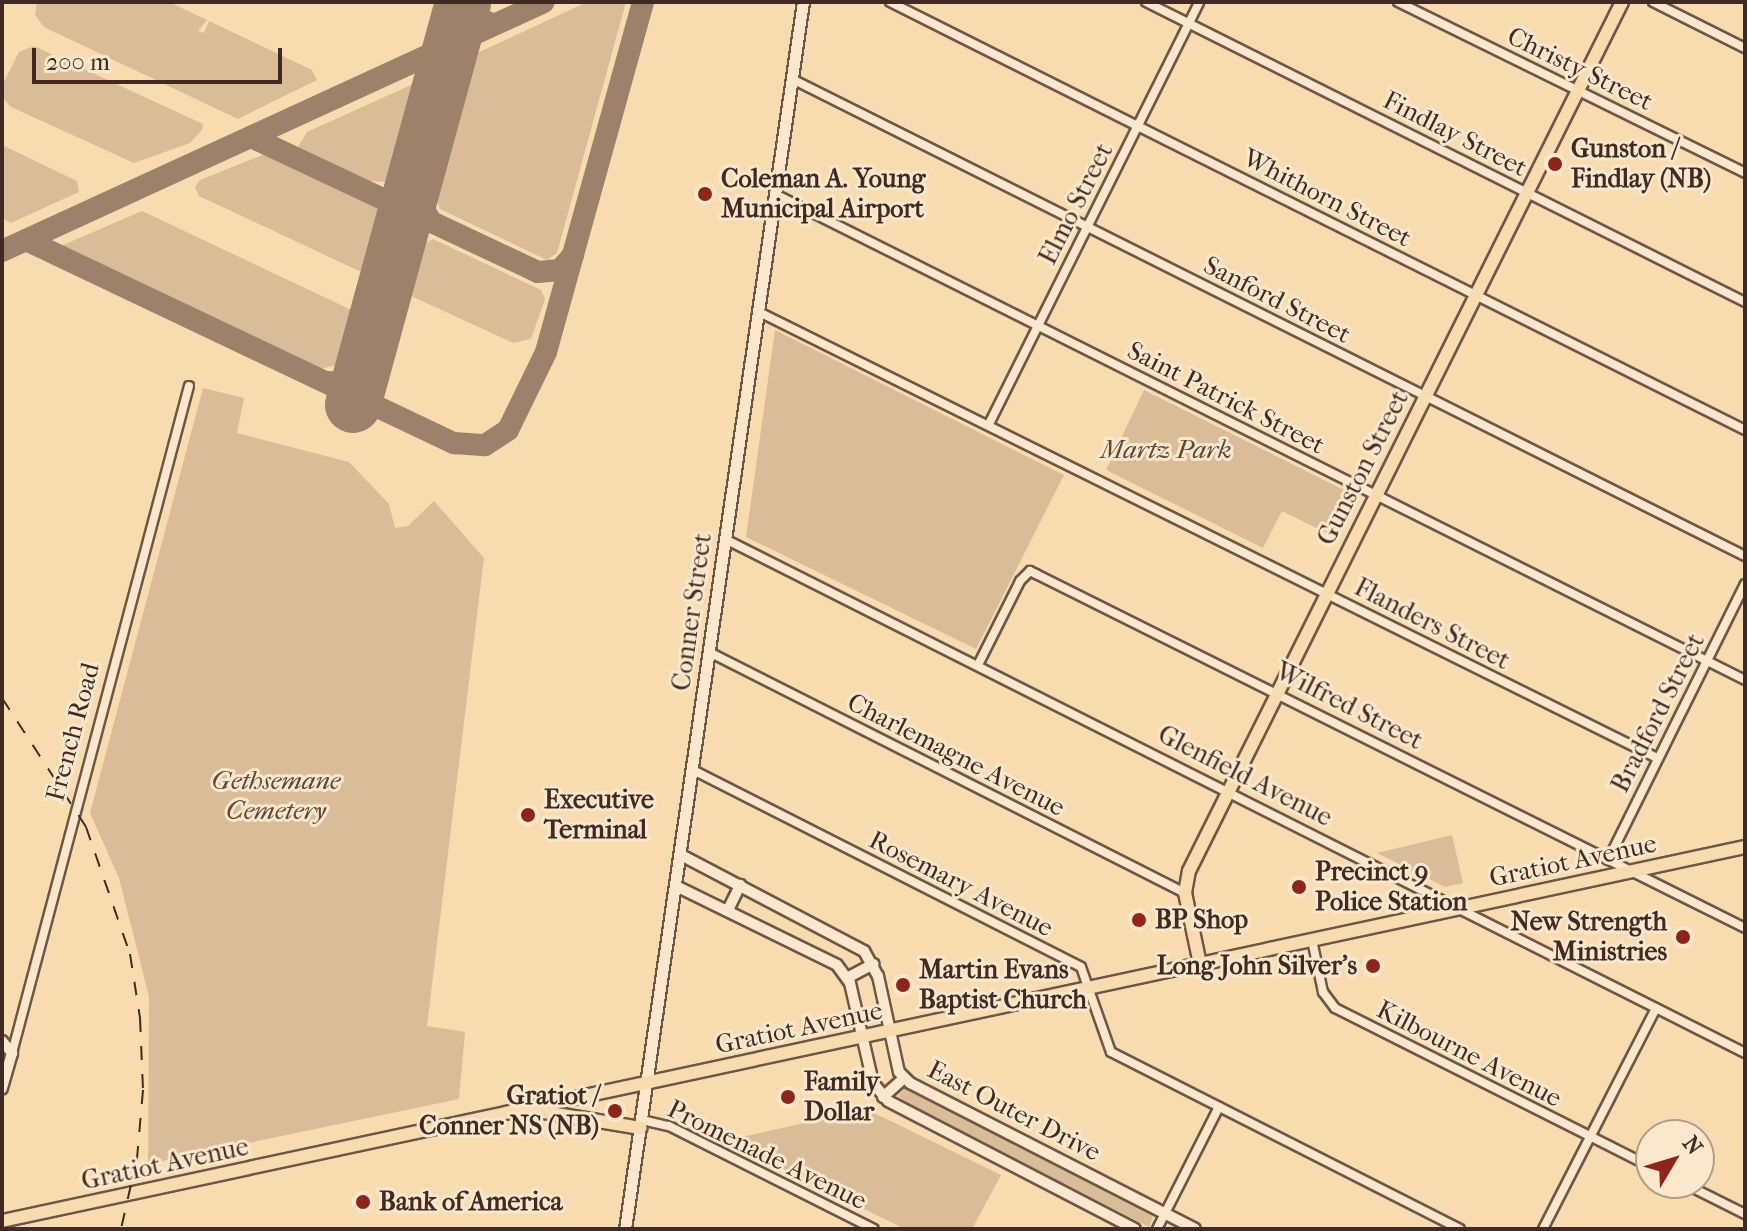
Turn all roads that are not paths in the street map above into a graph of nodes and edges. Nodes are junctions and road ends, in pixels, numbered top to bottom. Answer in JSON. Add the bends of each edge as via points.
{"nodes":[{"id":1,"x":803,"y":2,"type":"edge"},
{"id":2,"x":890,"y":2,"type":"edge"},
{"id":3,"x":1146,"y":2,"type":"edge"},
{"id":4,"x":1199,"y":2,"type":"edge"},
{"id":5,"x":1398,"y":2,"type":"edge"},
{"id":6,"x":1622,"y":2,"type":"edge"},
{"id":7,"x":1653,"y":2,"type":"edge"},
{"id":8,"x":1188,"y":23,"type":"junction"},
{"id":9,"x":1745,"y":48,"type":"edge"},
{"id":10,"x":792,"y":79,"type":"junction"},
{"id":11,"x":1579,"y":93,"type":"junction"},
{"id":12,"x":1138,"y":125,"type":"junction"},
{"id":13,"x":1745,"y":173,"type":"edge"},
{"id":14,"x":1526,"y":193,"type":"junction"},
{"id":15,"x":775,"y":194,"type":"junction"},
{"id":16,"x":1087,"y":226,"type":"junction"},
{"id":17,"x":1475,"y":294,"type":"junction"},
{"id":18,"x":1745,"y":302,"type":"edge"},
{"id":19,"x":759,"y":312,"type":"junction"},
{"id":20,"x":1037,"y":326,"type":"junction"},
{"id":21,"x":189,"y":386,"type":"dead end"},
{"id":22,"x":1425,"y":396,"type":"junction"},
{"id":23,"x":989,"y":424,"type":"junction"},
{"id":24,"x":1745,"y":430,"type":"edge"},
{"id":25,"x":1375,"y":494,"type":"junction"},
{"id":26,"x":725,"y":539,"type":"junction"},
{"id":27,"x":1745,"y":556,"type":"edge"},
{"id":28,"x":1745,"y":584,"type":"edge"},
{"id":29,"x":1326,"y":593,"type":"junction"},
{"id":30,"x":709,"y":652,"type":"junction"},
{"id":31,"x":1707,"y":660,"type":"junction"},
{"id":32,"x":978,"y":665,"type":"junction"},
{"id":33,"x":1745,"y":680,"type":"edge"},
{"id":34,"x":1276,"y":692,"type":"junction"},
{"id":35,"x":1657,"y":758,"type":"junction"},
{"id":36,"x":693,"y":770,"type":"junction"},
{"id":37,"x":1227,"y":790,"type":"junction"},
{"id":38,"x":1745,"y":847,"type":"edge"},
{"id":39,"x":681,"y":855,"type":"junction"},
{"id":40,"x":1608,"y":860,"type":"junction"},
{"id":41,"x":1631,"y":871,"type":"junction"},
{"id":42,"x":740,"y":885,"type":"junction"},
{"id":43,"x":676,"y":886,"type":"junction"},
{"id":44,"x":1185,"y":893,"type":"junction"},
{"id":45,"x":1457,"y":908,"type":"junction"},
{"id":46,"x":728,"y":910,"type":"junction"},
{"id":47,"x":1745,"y":928,"type":"edge"},
{"id":48,"x":1312,"y":940,"type":"junction"},
{"id":49,"x":873,"y":964,"type":"junction"},
{"id":50,"x":1200,"y":964,"type":"junction"},
{"id":51,"x":847,"y":978,"type":"junction"},
{"id":52,"x":1092,"y":988,"type":"junction"},
{"id":53,"x":1656,"y":1008,"type":"junction"},
{"id":54,"x":889,"y":1031,"type":"junction"},
{"id":55,"x":862,"y":1037,"type":"junction"},
{"id":56,"x":2,"y":1041,"type":"edge"},
{"id":57,"x":12,"y":1053,"type":"junction"},
{"id":58,"x":1745,"y":1053,"type":"edge"},
{"id":59,"x":904,"y":1078,"type":"junction"},
{"id":60,"x":646,"y":1082,"type":"junction"},
{"id":61,"x":2,"y":1089,"type":"edge"},
{"id":62,"x":883,"y":1097,"type":"junction"},
{"id":63,"x":1219,"y":1107,"type":"junction"},
{"id":64,"x":521,"y":1109,"type":"junction"},
{"id":65,"x":642,"y":1124,"type":"junction"},
{"id":66,"x":1590,"y":1137,"type":"junction"},
{"id":67,"x":1635,"y":1159,"type":"edge"},
{"id":68,"x":1715,"y":1199,"type":"edge"},
{"id":69,"x":1164,"y":1214,"type":"junction"},
{"id":70,"x":1745,"y":1214,"type":"edge"},
{"id":71,"x":2,"y":1221,"type":"edge"},
{"id":72,"x":625,"y":1229,"type":"edge"},
{"id":73,"x":874,"y":1229,"type":"edge"},
{"id":74,"x":1135,"y":1229,"type":"edge"},
{"id":75,"x":1157,"y":1229,"type":"edge"},
{"id":76,"x":1195,"y":1229,"type":"edge"},
{"id":77,"x":1460,"y":1229,"type":"edge"},
{"id":78,"x":1543,"y":1229,"type":"edge"}],
"edges":[{"from":1,"to":10,"type":"main road","name":"Conner Street"},
{"from":2,"to":12,"type":"street","name":"Whithorn Street"},
{"from":3,"to":8,"type":"street","name":"Findlay Street"},
{"from":4,"to":8,"type":"street","name":"Elmo Street"},
{"from":5,"to":11,"type":"street","name":"Christy Street"},
{"from":6,"to":11,"type":"main road","name":"Gunston Street"},
{"from":7,"to":9,"type":"street"},
{"from":8,"to":12,"type":"street","name":"Elmo Street"},
{"from":8,"to":14,"type":"street","name":"Findlay Street"},
{"from":10,"to":15,"type":"main road","name":"Conner Street"},
{"from":10,"to":16,"type":"street","name":"Sanford Street"},
{"from":11,"to":13,"type":"street","name":"Christy Street"},
{"from":11,"to":14,"type":"main road","name":"Gunston Street"},
{"from":12,"to":16,"type":"street","name":"Elmo Street"},
{"from":12,"to":17,"type":"street","name":"Whithorn Street"},
{"from":14,"to":17,"type":"main road","name":"Gunston Street"},
{"from":14,"to":18,"type":"street","name":"Findlay Street"},
{"from":15,"to":19,"type":"main road","name":"Conner Street"},
{"from":15,"to":20,"type":"street","name":"Saint Patrick Street"},
{"from":16,"to":20,"type":"street","name":"Elmo Street"},
{"from":16,"to":22,"type":"street","name":"Sanford Street"},
{"from":17,"to":22,"type":"main road","name":"Gunston Street"},
{"from":17,"to":24,"type":"street","name":"Whithorn Street"},
{"from":19,"to":23,"type":"street","name":"Flanders Street"},
{"from":19,"to":26,"type":"main road","name":"Conner Street"},
{"from":20,"to":23,"type":"street","name":"Elmo Street"},
{"from":20,"to":25,"type":"street","name":"Saint Patrick Street"},
{"from":21,"to":57,"type":"street","name":"French Road"},
{"from":22,"to":25,"type":"main road","name":"Gunston Street"},
{"from":22,"to":27,"type":"street","name":"Sanford Street"},
{"from":23,"to":29,"type":"street","name":"Flanders Street"},
{"from":25,"to":29,"type":"main road","name":"Gunston Street"},
{"from":25,"to":31,"type":"street","name":"Saint Patrick Street"},
{"from":26,"to":30,"type":"main road","name":"Conner Street"},
{"from":26,"to":32,"type":"street","name":"Glenfield Avenue"},
{"from":28,"to":31,"type":"street","name":"Bradford Street"},
{"from":29,"to":34,"type":"main road","name":"Gunston Street"},
{"from":29,"to":35,"type":"street","name":"Flanders Street"},
{"from":30,"to":36,"type":"main road","name":"Conner Street"},
{"from":30,"to":44,"type":"street","name":"Charlemagne Avenue"},
{"from":31,"to":33,"type":"street","name":"Saint Patrick Street"},
{"from":31,"to":35,"type":"street","name":"Bradford Street"},
{"from":32,"to":34,"type":"street","name":"Wilfred Street","via":[[1030,571]]},
{"from":32,"to":37,"type":"street","name":"Glenfield Avenue"},
{"from":34,"to":37,"type":"main road","name":"Gunston Street"},
{"from":34,"to":40,"type":"street","name":"Wilfred Street"},
{"from":35,"to":40,"type":"street","name":"Bradford Street"},
{"from":36,"to":39,"type":"main road","name":"Conner Street"},
{"from":36,"to":52,"type":"street","name":"Rosemary Avenue","via":[[1081,967]]},
{"from":37,"to":44,"type":"main road","name":"Gunston Street","via":[[1189,871]]},
{"from":37,"to":45,"type":"street","name":"Glenfield Avenue"},
{"from":38,"to":41,"type":"main road","name":"Gratiot Avenue"},
{"from":39,"to":42,"type":"street"},
{"from":39,"to":43,"type":"main road","name":"Conner Street"},
{"from":40,"to":41,"type":"street","name":"Wilfred Street"},
{"from":41,"to":45,"type":"main road","name":"Gratiot Avenue"},
{"from":41,"to":47,"type":"street","name":"Wilfred Street"},
{"from":42,"to":46,"type":"street"},
{"from":42,"to":49,"type":"street","via":[[851,940]]},
{"from":43,"to":46,"type":"street"},
{"from":43,"to":60,"type":"main road","name":"Conner Street"},
{"from":44,"to":50,"type":"main road","name":"Gunston Street"},
{"from":45,"to":48,"type":"main road","name":"Gratiot Avenue"},
{"from":45,"to":53,"type":"street","name":"Glenfield Avenue"},
{"from":46,"to":51,"type":"street","via":[[828,959]]},
{"from":48,"to":50,"type":"main road","name":"Gratiot Avenue"},
{"from":48,"to":66,"type":"street","name":"Kilbourne Avenue","via":[[1323,992],[1335,1008]]},
{"from":49,"to":51,"type":"street"},
{"from":49,"to":54,"type":"street","name":"East Outer Drive"},
{"from":50,"to":52,"type":"main road","name":"Gratiot Avenue"},
{"from":51,"to":55,"type":"street"},
{"from":52,"to":54,"type":"main road","name":"Gratiot Avenue"},
{"from":52,"to":63,"type":"street","name":"Rosemary Avenue","via":[[1111,1052]]},
{"from":53,"to":58,"type":"street","name":"Glenfield Avenue"},
{"from":53,"to":66,"type":"street"},
{"from":54,"to":55,"type":"main road","name":"Gratiot Avenue"},
{"from":54,"to":59,"type":"street","name":"East Outer Drive"},
{"from":55,"to":60,"type":"main road","name":"Gratiot Avenue"},
{"from":55,"to":62,"type":"street","via":[[873,1083]]},
{"from":56,"to":57,"type":"street"},
{"from":57,"to":61,"type":"street","name":"French Road"},
{"from":59,"to":62,"type":"street"},
{"from":59,"to":69,"type":"street","name":"East Outer Drive"},
{"from":60,"to":64,"type":"main road","name":"Gratiot Avenue"},
{"from":60,"to":65,"type":"main road","name":"Conner Street"},
{"from":62,"to":74,"type":"street","name":"East Outer Drive"},
{"from":63,"to":69,"type":"street"},
{"from":63,"to":77,"type":"street","name":"Rosemary Avenue"},
{"from":64,"to":65,"type":"main road"},
{"from":64,"to":71,"type":"main road","name":"Gratiot Avenue"},
{"from":65,"to":72,"type":"main road","name":"Conner Street"},
{"from":65,"to":73,"type":"street","name":"Promenade Avenue","via":[[669,1126]]},
{"from":66,"to":67,"type":"street","name":"Kilbourne Avenue"},
{"from":66,"to":78,"type":"street"},
{"from":68,"to":70,"type":"street"},
{"from":69,"to":75,"type":"street"},
{"from":69,"to":76,"type":"street","name":"East Outer Drive"}]}
